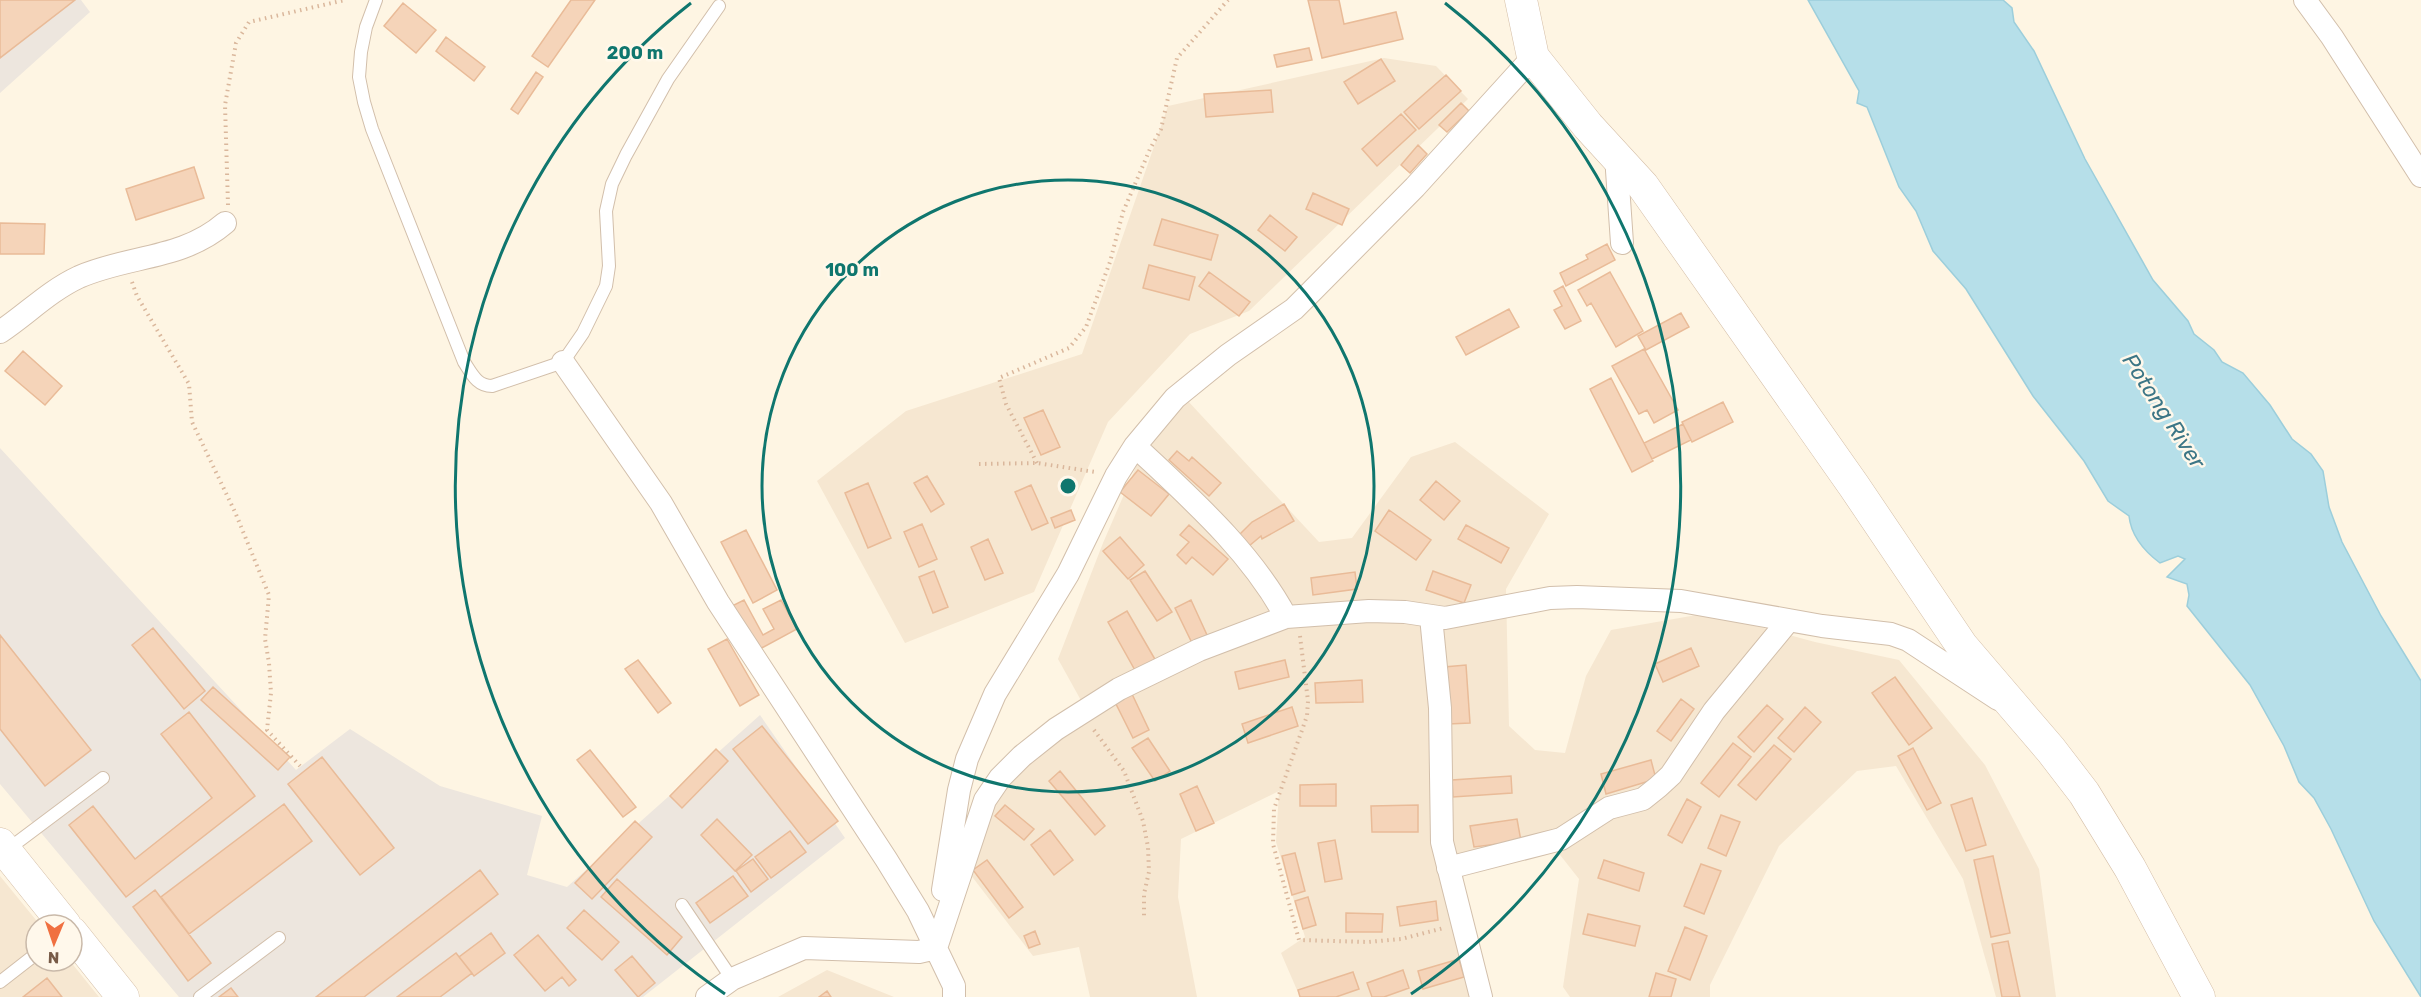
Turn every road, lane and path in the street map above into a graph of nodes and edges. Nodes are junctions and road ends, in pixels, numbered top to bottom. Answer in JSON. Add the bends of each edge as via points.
{"nodes":[{"id":1,"x":345,"y":0,"type":"edge"},
{"id":2,"x":376,"y":0,"type":"edge"},
{"id":3,"x":1228,"y":0,"type":"edge"},
{"id":4,"x":1521,"y":0,"type":"edge"},
{"id":5,"x":2305,"y":0,"type":"edge"},
{"id":6,"x":719,"y":6,"type":"dead end"},
{"id":7,"x":1533,"y":57,"type":"junction"},
{"id":8,"x":1616,"y":156,"type":"junction"},
{"id":9,"x":2421,"y":176,"type":"edge"},
{"id":10,"x":225,"y":223,"type":"joint"},
{"id":11,"x":1622,"y":243,"type":"dead end"},
{"id":12,"x":133,"y":262,"type":"junction"},
{"id":13,"x":0,"y":332,"type":"edge"},
{"id":14,"x":563,"y":362,"type":"junction"},
{"id":15,"x":1135,"y":446,"type":"junction"},
{"id":16,"x":1037,"y":463,"type":"junction"},
{"id":17,"x":979,"y":465,"type":"dead end"},
{"id":18,"x":1116,"y":476,"type":"junction"},
{"id":19,"x":1291,"y":616,"type":"junction"},
{"id":20,"x":1431,"y":617,"type":"junction"},
{"id":21,"x":1789,"y":620,"type":"junction"},
{"id":22,"x":2016,"y":709,"type":"junction"},
{"id":23,"x":1081,"y":712,"type":"junction"},
{"id":24,"x":300,"y":766,"type":"dead end"},
{"id":25,"x":103,"y":778,"type":"dead end"},
{"id":26,"x":3,"y":847,"type":"edge"},
{"id":27,"x":1448,"y":868,"type":"junction"},
{"id":28,"x":682,"y":904,"type":"dead end"},
{"id":29,"x":55,"y":913,"type":"edge"},
{"id":30,"x":1144,"y":916,"type":"dead end"},
{"id":31,"x":1462,"y":924,"type":"junction"},
{"id":32,"x":279,"y":939,"type":"dead end"},
{"id":33,"x":84,"y":948,"type":"edge"},
{"id":34,"x":936,"y":948,"type":"junction"},
{"id":35,"x":24,"y":963,"type":"edge"},
{"id":36,"x":732,"y":980,"type":"junction"},
{"id":37,"x":0,"y":982,"type":"edge"},
{"id":38,"x":957,"y":993,"type":"edge"},
{"id":39,"x":123,"y":997,"type":"edge"},
{"id":40,"x":200,"y":997,"type":"edge"},
{"id":41,"x":707,"y":997,"type":"edge"},
{"id":42,"x":1481,"y":997,"type":"edge"},
{"id":43,"x":2199,"y":997,"type":"edge"}],
"edges":[{"from":1,"to":10,"type":"path","via":[[249,22],[236,43],[225,105]]},
{"from":2,"to":14,"type":"lane","via":[[361,52],[359,77],[364,102],[464,362],[475,380],[492,386]]},
{"from":3,"to":16,"type":"path","via":[[1177,58],[1161,129],[1123,212],[1086,327],[1069,348],[999,378],[1006,405]]},
{"from":4,"to":7,"type":"main road"},
{"from":5,"to":9,"type":"street"},
{"from":6,"to":14,"type":"lane","via":[[668,79],[612,184],[606,212],[606,286],[583,333]]},
{"from":7,"to":8,"type":"main road"},
{"from":7,"to":15,"type":"street","via":[[1414,187],[1294,309],[1174,398]]},
{"from":8,"to":11,"type":"street"},
{"from":8,"to":22,"type":"main road","via":[[1649,195],[1962,646]]},
{"from":10,"to":12,"type":"street","via":[[182,249]]},
{"from":12,"to":13,"type":"street","via":[[79,277],[40,300]]},
{"from":12,"to":24,"type":"path","via":[[128,273],[137,296],[189,384],[192,422],[269,595],[265,639],[271,693],[267,730]]},
{"from":14,"to":34,"type":"street","via":[[661,503],[718,602],[891,867]]},
{"from":15,"to":18,"type":"street"},
{"from":15,"to":19,"type":"street","via":[[1213,520]]},
{"from":16,"to":17,"type":"path"},
{"from":16,"to":18,"type":"path"},
{"from":18,"to":34,"type":"street","via":[[1068,574],[995,694],[967,759],[958,790]]},
{"from":19,"to":20,"type":"street","via":[[1369,610]]},
{"from":19,"to":23,"type":"street","via":[[1199,650]]},
{"from":19,"to":31,"type":"path","via":[[1305,673],[1307,716],[1274,809],[1273,844],[1299,940],[1401,939]]},
{"from":20,"to":21,"type":"street","via":[[1468,615],[1550,598],[1577,597],[1681,601]]},
{"from":20,"to":27,"type":"street","via":[[1440,708],[1442,842]]},
{"from":21,"to":22,"type":"street","via":[[1891,634],[1908,640]]},
{"from":21,"to":27,"type":"street","via":[[1714,711],[1658,788],[1643,798],[1610,808],[1562,839]]},
{"from":22,"to":43,"type":"main road","via":[[2084,793],[2130,868]]},
{"from":23,"to":30,"type":"path","via":[[1124,771],[1143,820],[1149,872]]},
{"from":23,"to":34,"type":"street","via":[[1022,756],[1000,778],[986,800]]},
{"from":25,"to":26,"type":"lane"},
{"from":26,"to":29,"type":"main road"},
{"from":27,"to":31,"type":"street"},
{"from":28,"to":36,"type":"lane"},
{"from":31,"to":42,"type":"street"},
{"from":32,"to":40,"type":"lane"},
{"from":33,"to":39,"type":"main road"},
{"from":34,"to":36,"type":"street","via":[[919,952],[804,948]]},
{"from":34,"to":38,"type":"street"},
{"from":35,"to":37,"type":"lane"},
{"from":36,"to":41,"type":"street"}]}
